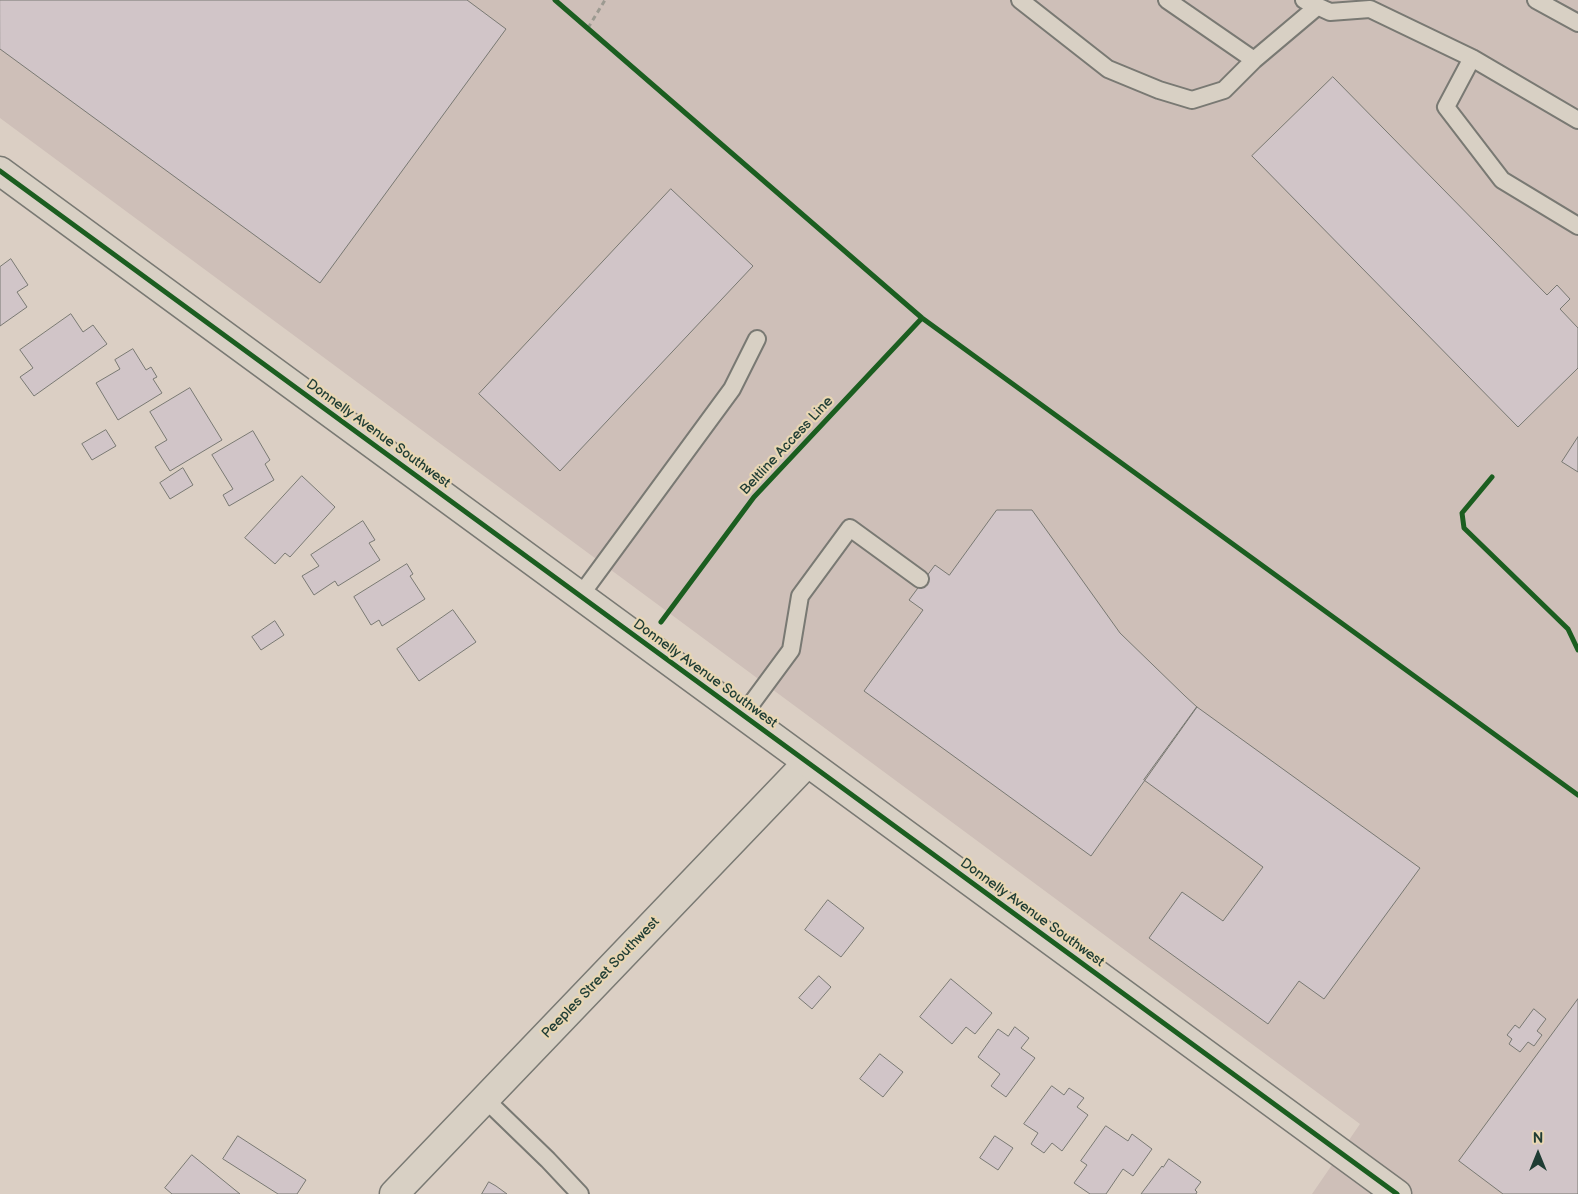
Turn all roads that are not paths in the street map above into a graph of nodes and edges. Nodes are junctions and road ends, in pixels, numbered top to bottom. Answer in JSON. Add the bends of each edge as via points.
{"nodes":[{"id":1,"x":1020,"y":0,"type":"edge"},
{"id":2,"x":1167,"y":0,"type":"edge"},
{"id":3,"x":1536,"y":0,"type":"edge"},
{"id":4,"x":1311,"y":3,"type":"edge"},
{"id":5,"x":1373,"y":5,"type":"edge"},
{"id":6,"x":1578,"y":23,"type":"edge"},
{"id":7,"x":1472,"y":58,"type":"junction"},
{"id":8,"x":1254,"y":60,"type":"junction"},
{"id":9,"x":1578,"y":120,"type":"edge"},
{"id":10,"x":0,"y":171,"type":"edge"},
{"id":11,"x":1578,"y":226,"type":"edge"},
{"id":12,"x":757,"y":339,"type":"dead end"},
{"id":13,"x":920,"y":578,"type":"dead end"},
{"id":14,"x":580,"y":596,"type":"junction"},
{"id":15,"x":743,"y":715,"type":"junction"},
{"id":16,"x":808,"y":763,"type":"junction"},
{"id":17,"x":485,"y":1099,"type":"junction"},
{"id":18,"x":394,"y":1194,"type":"edge"},
{"id":19,"x":580,"y":1194,"type":"edge"},
{"id":20,"x":1397,"y":1194,"type":"edge"}],
"edges":[{"from":1,"to":8,"type":"lane","via":[[1108,69],[1192,100],[1224,90]]},
{"from":2,"to":8,"type":"lane"},
{"from":3,"to":6,"type":"lane"},
{"from":4,"to":5,"type":"lane","via":[[1330,12]]},
{"from":4,"to":8,"type":"lane"},
{"from":5,"to":7,"type":"lane"},
{"from":7,"to":9,"type":"lane"},
{"from":7,"to":11,"type":"lane","via":[[1446,107],[1502,180]]},
{"from":10,"to":14,"type":"street","name":"Donnelly Avenue Southwest"},
{"from":12,"to":14,"type":"lane","via":[[732,389]]},
{"from":13,"to":15,"type":"lane","via":[[850,528],[800,596],[791,650]]},
{"from":14,"to":15,"type":"street","name":"Donnelly Avenue Southwest"},
{"from":15,"to":16,"type":"street","name":"Donnelly Avenue Southwest"},
{"from":16,"to":17,"type":"street","name":"Peeples Street Southwest"},
{"from":16,"to":20,"type":"street","name":"Donnelly Avenue Southwest"},
{"from":17,"to":18,"type":"street","name":"Peeples Street Southwest"},
{"from":17,"to":19,"type":"lane"}]}
